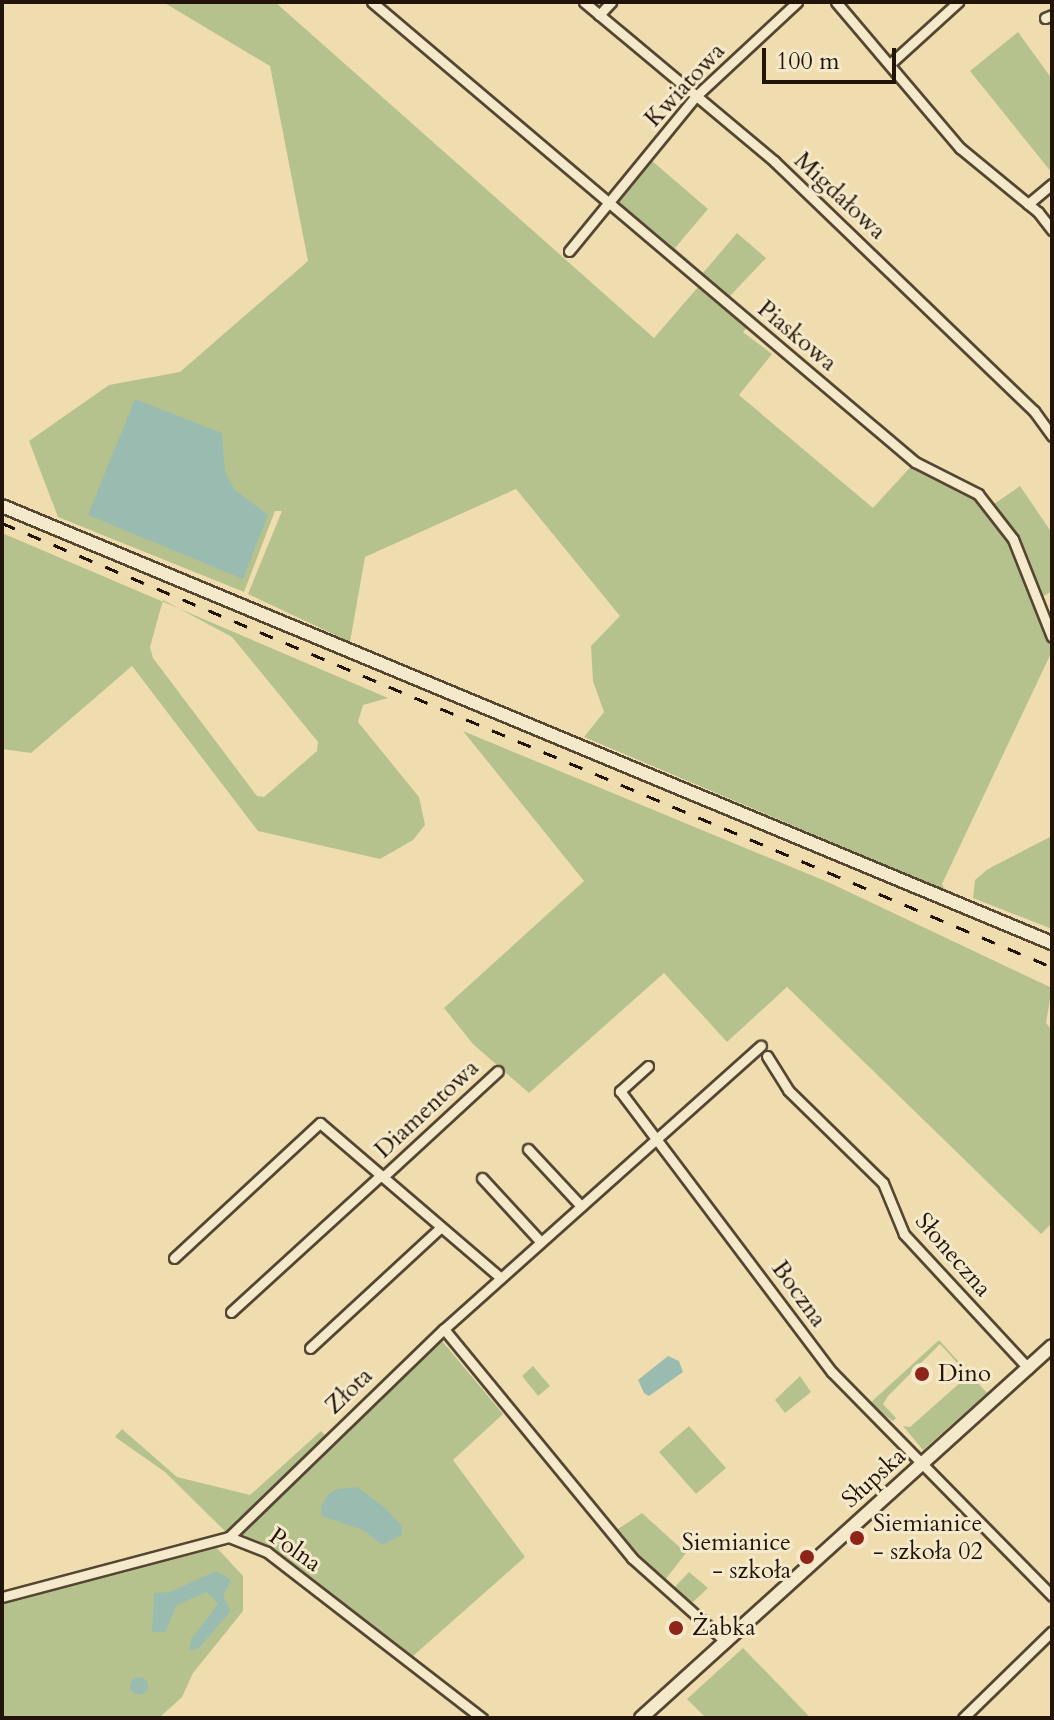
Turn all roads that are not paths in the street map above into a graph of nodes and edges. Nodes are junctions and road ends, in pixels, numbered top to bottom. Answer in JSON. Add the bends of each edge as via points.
{"nodes":[{"id":1,"x":372,"y":2,"type":"edge"},
{"id":2,"x":584,"y":2,"type":"edge"},
{"id":3,"x":611,"y":2,"type":"edge"},
{"id":4,"x":797,"y":2,"type":"edge"},
{"id":5,"x":836,"y":2,"type":"edge"},
{"id":6,"x":958,"y":2,"type":"edge"},
{"id":7,"x":599,"y":15,"type":"junction"},
{"id":8,"x":891,"y":63,"type":"junction"},
{"id":9,"x":696,"y":96,"type":"junction"},
{"id":10,"x":1052,"y":184,"type":"edge"},
{"id":11,"x":610,"y":203,"type":"junction"},
{"id":12,"x":1028,"y":204,"type":"junction"},
{"id":13,"x":1052,"y":230,"type":"edge"},
{"id":14,"x":569,"y":251,"type":"dead end"},
{"id":15,"x":1052,"y":436,"type":"edge"},
{"id":16,"x":2,"y":506,"type":"edge"},
{"id":17,"x":1052,"y":637,"type":"edge"},
{"id":18,"x":1052,"y":943,"type":"edge"},
{"id":19,"x":761,"y":1046,"type":"dead end"},
{"id":20,"x":767,"y":1056,"type":"dead end"},
{"id":21,"x":648,"y":1066,"type":"dead end"},
{"id":22,"x":498,"y":1071,"type":"dead end"},
{"id":23,"x":658,"y":1136,"type":"junction"},
{"id":24,"x":528,"y":1149,"type":"dead end"},
{"id":25,"x":382,"y":1176,"type":"junction"},
{"id":26,"x":482,"y":1178,"type":"dead end"},
{"id":27,"x":581,"y":1206,"type":"junction"},
{"id":28,"x":441,"y":1227,"type":"junction"},
{"id":29,"x":540,"y":1241,"type":"junction"},
{"id":30,"x":174,"y":1258,"type":"dead end"},
{"id":31,"x":501,"y":1278,"type":"junction"},
{"id":32,"x":231,"y":1312,"type":"dead end"},
{"id":33,"x":444,"y":1329,"type":"junction"},
{"id":34,"x":1052,"y":1346,"type":"edge"},
{"id":35,"x":310,"y":1348,"type":"dead end"},
{"id":36,"x":1028,"y":1368,"type":"junction"},
{"id":37,"x":924,"y":1462,"type":"junction"},
{"id":38,"x":229,"y":1537,"type":"junction"},
{"id":39,"x":1052,"y":1596,"type":"edge"},
{"id":40,"x":2,"y":1597,"type":"edge"},
{"id":41,"x":1052,"y":1631,"type":"edge"},
{"id":42,"x":726,"y":1642,"type":"junction"},
{"id":43,"x":482,"y":1718,"type":"edge"},
{"id":44,"x":641,"y":1718,"type":"edge"},
{"id":45,"x":963,"y":1718,"type":"edge"}],
"edges":[{"from":1,"to":11,"type":"street","name":"Piaskowa"},
{"from":2,"to":7,"type":"street","name":"Migdałowa"},
{"from":3,"to":7,"type":"street"},
{"from":4,"to":9,"type":"street","name":"Kwiatowa"},
{"from":5,"to":8,"type":"street"},
{"from":6,"to":8,"type":"street"},
{"from":7,"to":9,"type":"street","name":"Migdałowa"},
{"from":8,"to":12,"type":"street","via":[[960,148]]},
{"from":9,"to":11,"type":"street","name":"Kwiatowa"},
{"from":9,"to":15,"type":"street","name":"Migdałowa","via":[[871,253],[1034,411]]},
{"from":10,"to":12,"type":"street"},
{"from":11,"to":14,"type":"street"},
{"from":11,"to":17,"type":"street","name":"Piaskowa","via":[[915,462],[966,485],[999,516]]},
{"from":12,"to":13,"type":"street"},
{"from":16,"to":18,"type":"street"},
{"from":19,"to":23,"type":"street","name":"Złota"},
{"from":20,"to":36,"type":"street","name":"Słoneczna","via":[[788,1090],[880,1178],[904,1234]]},
{"from":21,"to":23,"type":"street","name":"Boczna","via":[[620,1091]]},
{"from":22,"to":25,"type":"street","name":"Diamentowa"},
{"from":23,"to":27,"type":"street","name":"Złota"},
{"from":23,"to":37,"type":"street","name":"Boczna","via":[[832,1372]]},
{"from":24,"to":27,"type":"street"},
{"from":25,"to":28,"type":"street"},
{"from":25,"to":30,"type":"street","via":[[320,1123]]},
{"from":25,"to":32,"type":"street"},
{"from":26,"to":29,"type":"street"},
{"from":27,"to":29,"type":"street","name":"Złota"},
{"from":28,"to":31,"type":"street"},
{"from":28,"to":35,"type":"street"},
{"from":29,"to":31,"type":"street","name":"Złota"},
{"from":31,"to":33,"type":"street","name":"Złota"},
{"from":33,"to":38,"type":"street","name":"Złota"},
{"from":33,"to":42,"type":"street","via":[[632,1558]]},
{"from":34,"to":36,"type":"street","name":"Słupska"},
{"from":36,"to":37,"type":"street","name":"Słupska"},
{"from":37,"to":39,"type":"street","name":"Boczna"},
{"from":37,"to":42,"type":"street","name":"Słupska"},
{"from":38,"to":40,"type":"street","name":"Polna"},
{"from":38,"to":43,"type":"street","name":"Polna","via":[[267,1552]]},
{"from":41,"to":45,"type":"street"},
{"from":42,"to":44,"type":"street","name":"Słupska"}]}
